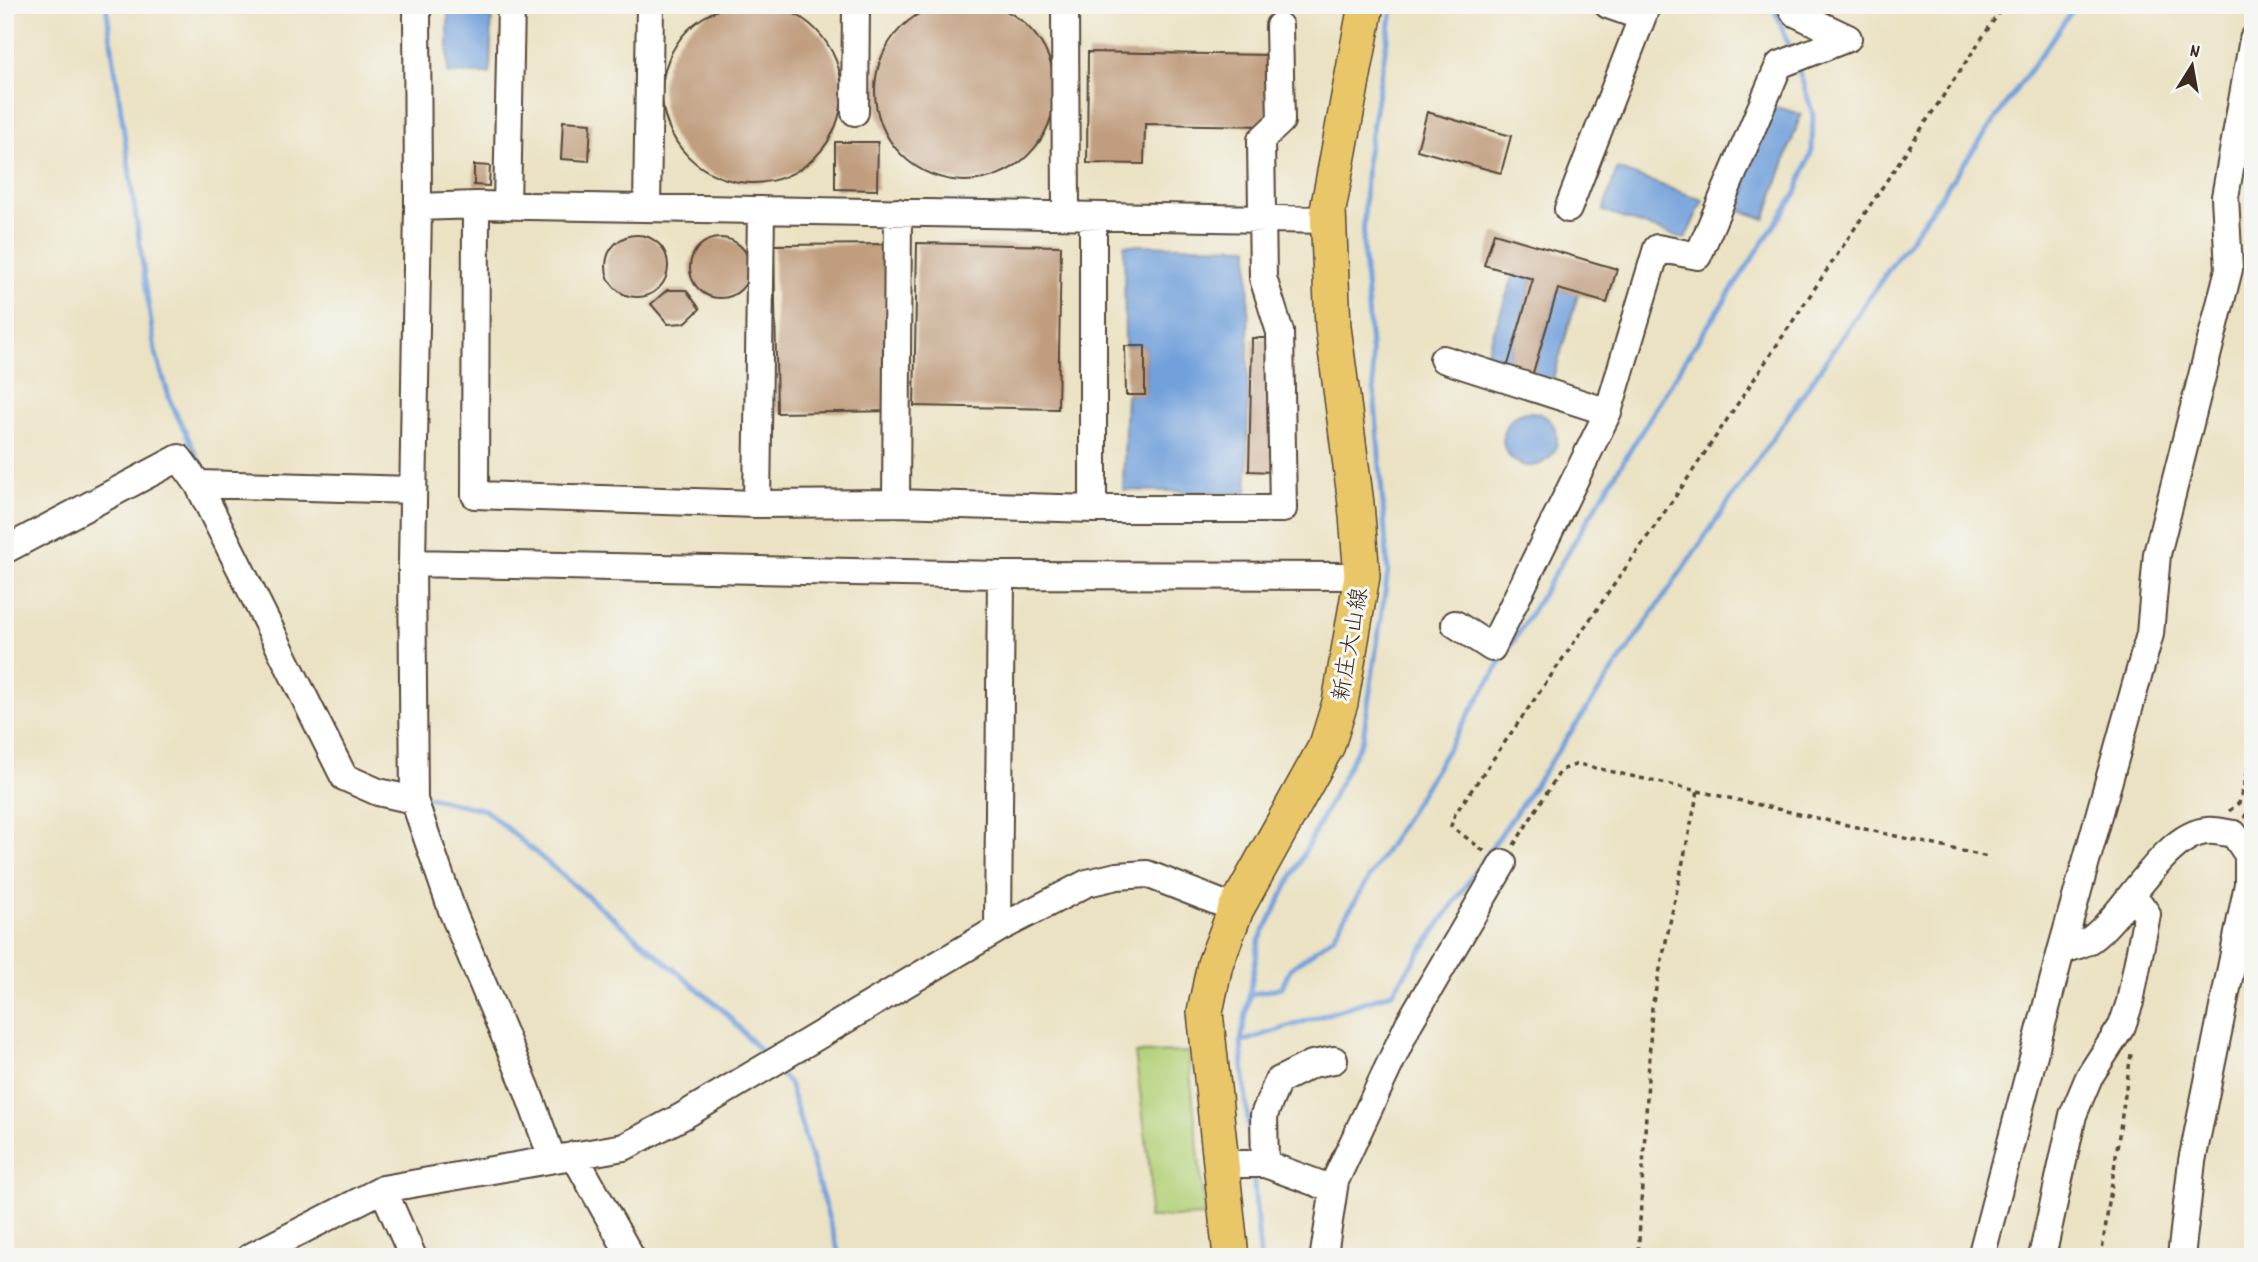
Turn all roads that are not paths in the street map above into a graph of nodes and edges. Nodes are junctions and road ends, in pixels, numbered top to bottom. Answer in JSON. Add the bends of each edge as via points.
{"nodes":[{"id":1,"x":417,"y":5,"type":"edge"},
{"id":2,"x":511,"y":5,"type":"edge"},
{"id":3,"x":650,"y":5,"type":"edge"},
{"id":4,"x":856,"y":5,"type":"edge"},
{"id":5,"x":1065,"y":5,"type":"edge"},
{"id":6,"x":1366,"y":5,"type":"edge"},
{"id":7,"x":1608,"y":5,"type":"edge"},
{"id":8,"x":1790,"y":5,"type":"edge"},
{"id":9,"x":1644,"y":11,"type":"edge"},
{"id":10,"x":1279,"y":26,"type":"dead end"},
{"id":11,"x":2253,"y":39,"type":"edge"},
{"id":12,"x":855,"y":112,"type":"dead end"},
{"id":13,"x":476,"y":205,"type":"junction"},
{"id":14,"x":507,"y":206,"type":"junction"},
{"id":15,"x":418,"y":207,"type":"junction"},
{"id":16,"x":647,"y":208,"type":"junction"},
{"id":17,"x":1568,"y":209,"type":"dead end"},
{"id":18,"x":761,"y":210,"type":"junction"},
{"id":19,"x":898,"y":212,"type":"junction"},
{"id":20,"x":1066,"y":215,"type":"junction"},
{"id":21,"x":1093,"y":216,"type":"junction"},
{"id":22,"x":1263,"y":218,"type":"junction"},
{"id":23,"x":1328,"y":219,"type":"junction"},
{"id":24,"x":1443,"y":359,"type":"dead end"},
{"id":25,"x":1608,"y":412,"type":"junction"},
{"id":26,"x":208,"y":485,"type":"junction"},
{"id":27,"x":413,"y":490,"type":"junction"},
{"id":28,"x":896,"y":503,"type":"junction"},
{"id":29,"x":757,"y":504,"type":"junction"},
{"id":30,"x":1093,"y":509,"type":"junction"},
{"id":31,"x":5,"y":550,"type":"edge"},
{"id":32,"x":412,"y":563,"type":"junction"},
{"id":33,"x":1001,"y":575,"type":"junction"},
{"id":34,"x":1362,"y":576,"type":"junction"},
{"id":35,"x":1455,"y":624,"type":"dead end"},
{"id":36,"x":414,"y":800,"type":"junction"},
{"id":37,"x":1503,"y":863,"type":"road end"},
{"id":38,"x":2133,"y":895,"type":"junction"},
{"id":39,"x":1236,"y":909,"type":"junction"},
{"id":40,"x":998,"y":929,"type":"junction"},
{"id":41,"x":2061,"y":951,"type":"junction"},
{"id":42,"x":1334,"y":1060,"type":"dead end"},
{"id":43,"x":563,"y":1156,"type":"junction"},
{"id":44,"x":1221,"y":1164,"type":"junction"},
{"id":45,"x":1265,"y":1164,"type":"junction"},
{"id":46,"x":383,"y":1189,"type":"junction"},
{"id":47,"x":1333,"y":1189,"type":"junction"},
{"id":48,"x":1324,"y":1254,"type":"dead end"},
{"id":49,"x":250,"y":1257,"type":"edge"},
{"id":50,"x":413,"y":1257,"type":"edge"},
{"id":51,"x":631,"y":1257,"type":"edge"},
{"id":52,"x":1231,"y":1257,"type":"edge"},
{"id":53,"x":1982,"y":1257,"type":"edge"},
{"id":54,"x":2042,"y":1257,"type":"edge"},
{"id":55,"x":2180,"y":1257,"type":"edge"}],
"edges":[{"from":1,"to":15,"type":"street"},
{"from":2,"to":14,"type":"street"},
{"from":3,"to":16,"type":"street"},
{"from":4,"to":12,"type":"street"},
{"from":5,"to":20,"type":"street"},
{"from":6,"to":23,"type":"main road","name":"新庄大山線"},
{"from":7,"to":9,"type":"street"},
{"from":8,"to":25,"type":"street","via":[[1795,13],[1848,38],[1779,65],[1698,256],[1657,248]]},
{"from":9,"to":17,"type":"street"},
{"from":10,"to":22,"type":"street","via":[[1281,121],[1261,140]]},
{"from":11,"to":41,"type":"street","via":[[2225,197],[2229,268],[2157,554],[2150,634]]},
{"from":13,"to":14,"type":"street"},
{"from":13,"to":15,"type":"street"},
{"from":13,"to":29,"type":"street","via":[[475,495]]},
{"from":14,"to":16,"type":"street"},
{"from":15,"to":27,"type":"street"},
{"from":16,"to":18,"type":"street"},
{"from":18,"to":19,"type":"street"},
{"from":18,"to":29,"type":"street"},
{"from":19,"to":20,"type":"street"},
{"from":19,"to":28,"type":"street"},
{"from":20,"to":21,"type":"street"},
{"from":21,"to":22,"type":"street"},
{"from":21,"to":30,"type":"street"},
{"from":22,"to":23,"type":"street"},
{"from":22,"to":30,"type":"street","via":[[1264,278],[1280,332],[1283,509]]},
{"from":23,"to":34,"type":"main road","name":"新庄大山線","via":[[1333,327]]},
{"from":24,"to":25,"type":"street"},
{"from":25,"to":35,"type":"street","via":[[1492,648]]},
{"from":26,"to":27,"type":"street"},
{"from":26,"to":31,"type":"street","via":[[179,458]]},
{"from":26,"to":36,"type":"street","via":[[344,777],[378,792]]},
{"from":27,"to":32,"type":"street"},
{"from":28,"to":29,"type":"street"},
{"from":28,"to":30,"type":"street"},
{"from":32,"to":33,"type":"street"},
{"from":32,"to":36,"type":"street"},
{"from":33,"to":34,"type":"street"},
{"from":33,"to":40,"type":"street"},
{"from":34,"to":39,"type":"main road","name":"新庄大山線","via":[[1340,703],[1327,745]]},
{"from":36,"to":43,"type":"street","via":[[453,913],[526,1087]]},
{"from":37,"to":47,"type":"street","via":[[1409,1023]]},
{"from":38,"to":41,"type":"street","via":[[2091,940]]},
{"from":38,"to":54,"type":"street","via":[[2147,914],[2130,1002],[2122,1026],[2089,1077],[2073,1115]]},
{"from":38,"to":55,"type":"street","via":[[2164,856],[2206,830],[2234,834],[2248,855],[2248,884],[2192,1161]]},
{"from":39,"to":40,"type":"street","via":[[1147,874],[1117,876],[1087,883]]},
{"from":39,"to":44,"type":"main road","name":"新庄大山線","via":[[1215,964],[1205,1012]]},
{"from":40,"to":43,"type":"street","via":[[624,1147]]},
{"from":41,"to":53,"type":"street"},
{"from":42,"to":45,"type":"street","via":[[1312,1064],[1278,1081],[1265,1115]]},
{"from":43,"to":46,"type":"street"},
{"from":43,"to":51,"type":"street"},
{"from":44,"to":45,"type":"street"},
{"from":44,"to":52,"type":"main road","name":"新庄大山線"},
{"from":45,"to":47,"type":"street"},
{"from":46,"to":49,"type":"street"},
{"from":46,"to":50,"type":"street"},
{"from":47,"to":48,"type":"street"}]}
